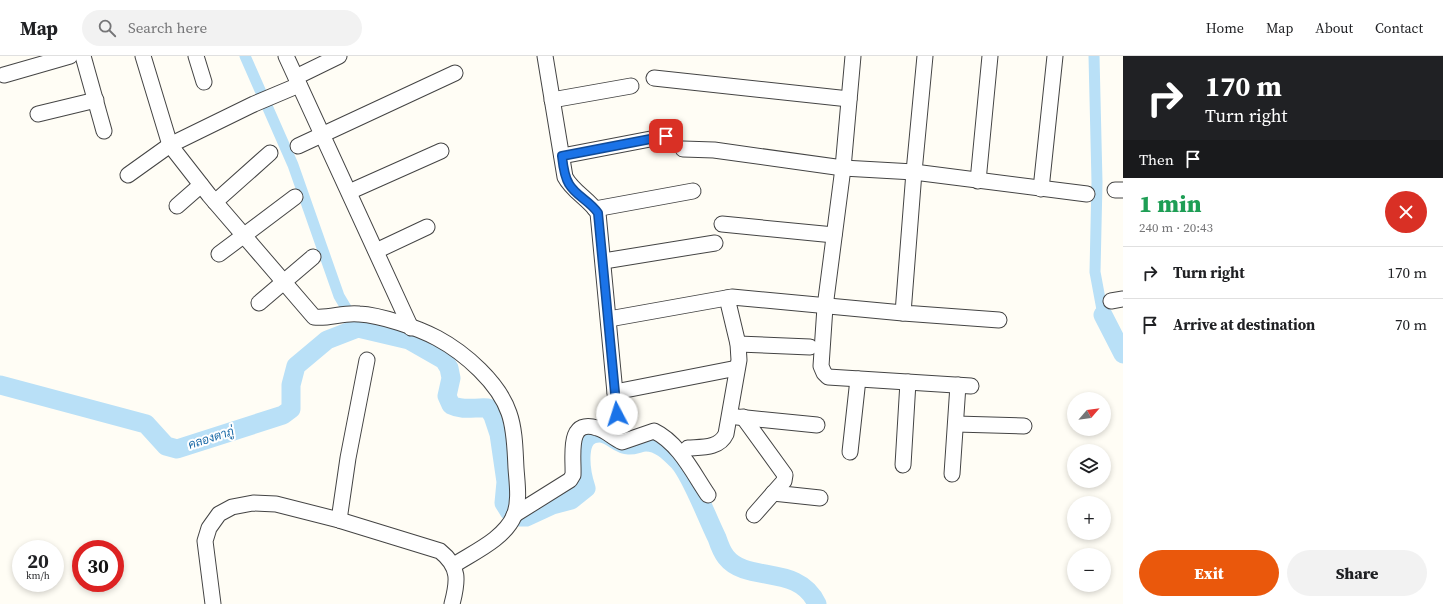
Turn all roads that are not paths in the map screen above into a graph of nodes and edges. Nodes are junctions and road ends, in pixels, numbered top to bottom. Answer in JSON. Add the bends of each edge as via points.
{"nodes":[{"id":1,"x":70,"y":56,"type":"edge"},
{"id":2,"x":83,"y":56,"type":"edge"},
{"id":3,"x":143,"y":56,"type":"edge"},
{"id":4,"x":196,"y":56,"type":"edge"},
{"id":5,"x":286,"y":56,"type":"edge"},
{"id":6,"x":339,"y":56,"type":"edge"},
{"id":7,"x":545,"y":56,"type":"edge"},
{"id":8,"x":853,"y":56,"type":"edge"},
{"id":9,"x":925,"y":56,"type":"edge"},
{"id":10,"x":990,"y":56,"type":"edge"},
{"id":11,"x":1055,"y":56,"type":"edge"},
{"id":12,"x":455,"y":73,"type":"dead end"},
{"id":13,"x":4,"y":75,"type":"dead end"},
{"id":14,"x":654,"y":78,"type":"dead end"},
{"id":15,"x":297,"y":81,"type":"junction"},
{"id":16,"x":204,"y":82,"type":"dead end"},
{"id":17,"x":631,"y":86,"type":"dead end"},
{"id":18,"x":849,"y":98,"type":"junction"},
{"id":19,"x":96,"y":100,"type":"junction"},
{"id":20,"x":552,"y":100,"type":"junction"},
{"id":21,"x":38,"y":114,"type":"dead end"},
{"id":22,"x":104,"y":131,"type":"dead end"},
{"id":23,"x":322,"y":135,"type":"junction"},
{"id":24,"x":666,"y":136,"type":"dead end"},
{"id":25,"x":170,"y":145,"type":"junction"},
{"id":26,"x":298,"y":146,"type":"dead end"},
{"id":27,"x":683,"y":149,"type":"dead end"},
{"id":28,"x":441,"y":151,"type":"dead end"},
{"id":29,"x":270,"y":153,"type":"dead end"},
{"id":30,"x":562,"y":156,"type":"junction"},
{"id":31,"x":843,"y":168,"type":"junction"},
{"id":32,"x":914,"y":172,"type":"junction"},
{"id":33,"x":128,"y":175,"type":"dead end"},
{"id":34,"x":978,"y":181,"type":"junction"},
{"id":35,"x":201,"y":185,"type":"junction"},
{"id":36,"x":1041,"y":189,"type":"junction"},
{"id":37,"x":693,"y":191,"type":"dead end"},
{"id":38,"x":349,"y":192,"type":"junction"},
{"id":39,"x":1087,"y":194,"type":"dead end"},
{"id":40,"x":295,"y":197,"type":"dead end"},
{"id":41,"x":215,"y":202,"type":"junction"},
{"id":42,"x":177,"y":206,"type":"dead end"},
{"id":43,"x":595,"y":209,"type":"junction"},
{"id":44,"x":722,"y":224,"type":"dead end"},
{"id":45,"x":427,"y":226,"type":"dead end"},
{"id":46,"x":244,"y":236,"type":"junction"},
{"id":47,"x":834,"y":236,"type":"junction"},
{"id":48,"x":715,"y":243,"type":"dead end"},
{"id":49,"x":376,"y":251,"type":"junction"},
{"id":50,"x":219,"y":254,"type":"dead end"},
{"id":51,"x":313,"y":257,"type":"dead end"},
{"id":52,"x":604,"y":261,"type":"junction"},
{"id":53,"x":283,"y":282,"type":"junction"},
{"id":54,"x":727,"y":298,"type":"junction"},
{"id":55,"x":259,"y":303,"type":"dead end"},
{"id":56,"x":825,"y":307,"type":"junction"},
{"id":57,"x":904,"y":313,"type":"junction"},
{"id":58,"x":609,"y":318,"type":"junction"},
{"id":59,"x":999,"y":320,"type":"dead end"},
{"id":60,"x":411,"y":328,"type":"junction"},
{"id":61,"x":738,"y":344,"type":"junction"},
{"id":62,"x":810,"y":347,"type":"dead end"},
{"id":63,"x":367,"y":360,"type":"dead end"},
{"id":64,"x":737,"y":368,"type":"junction"},
{"id":65,"x":858,"y":379,"type":"junction"},
{"id":66,"x":908,"y":382,"type":"junction"},
{"id":67,"x":615,"y":392,"type":"junction"},
{"id":68,"x":617,"y":414,"type":"dead end"},
{"id":69,"x":736,"y":417,"type":"junction"},
{"id":70,"x":956,"y":424,"type":"junction"},
{"id":71,"x":817,"y":425,"type":"dead end"},
{"id":72,"x":1024,"y":426,"type":"dead end"},
{"id":73,"x":688,"y":448,"type":"dead end"},
{"id":74,"x":850,"y":452,"type":"dead end"},
{"id":75,"x":903,"y":465,"type":"dead end"},
{"id":76,"x":952,"y":474,"type":"dead end"},
{"id":77,"x":773,"y":493,"type":"junction"},
{"id":78,"x":708,"y":495,"type":"dead end"},
{"id":79,"x":820,"y":498,"type":"dead end"},
{"id":80,"x":514,"y":515,"type":"junction"},
{"id":81,"x":754,"y":515,"type":"dead end"},
{"id":82,"x":339,"y":520,"type":"junction"},
{"id":83,"x":454,"y":565,"type":"junction"},
{"id":84,"x":213,"y":604,"type":"edge"},
{"id":85,"x":452,"y":604,"type":"edge"}],
"edges":[{"from":1,"to":13,"type":"street"},
{"from":2,"to":19,"type":"street"},
{"from":3,"to":25,"type":"street"},
{"from":4,"to":16,"type":"street"},
{"from":5,"to":15,"type":"street"},
{"from":6,"to":15,"type":"street"},
{"from":7,"to":20,"type":"street"},
{"from":8,"to":18,"type":"street"},
{"from":9,"to":32,"type":"street"},
{"from":10,"to":34,"type":"street"},
{"from":11,"to":36,"type":"street"},
{"from":12,"to":23,"type":"street"},
{"from":14,"to":18,"type":"street"},
{"from":15,"to":23,"type":"street"},
{"from":15,"to":25,"type":"street"},
{"from":17,"to":20,"type":"street"},
{"from":18,"to":31,"type":"street"},
{"from":19,"to":21,"type":"street"},
{"from":19,"to":22,"type":"street"},
{"from":20,"to":30,"type":"street"},
{"from":23,"to":26,"type":"street"},
{"from":23,"to":38,"type":"street"},
{"from":24,"to":30,"type":"street"},
{"from":25,"to":33,"type":"street"},
{"from":25,"to":35,"type":"street"},
{"from":27,"to":31,"type":"street","via":[[714,150]]},
{"from":28,"to":38,"type":"street"},
{"from":29,"to":41,"type":"street"},
{"from":30,"to":43,"type":"street","via":[[565,177]]},
{"from":31,"to":32,"type":"street"},
{"from":31,"to":47,"type":"street"},
{"from":32,"to":34,"type":"street"},
{"from":32,"to":57,"type":"street"},
{"from":34,"to":36,"type":"street"},
{"from":35,"to":41,"type":"street"},
{"from":35,"to":42,"type":"street"},
{"from":36,"to":39,"type":"street"},
{"from":37,"to":43,"type":"street"},
{"from":38,"to":49,"type":"street"},
{"from":40,"to":46,"type":"street"},
{"from":41,"to":46,"type":"street"},
{"from":43,"to":52,"type":"street","via":[[598,213]]},
{"from":44,"to":47,"type":"street"},
{"from":45,"to":49,"type":"street"},
{"from":46,"to":50,"type":"street"},
{"from":46,"to":53,"type":"street"},
{"from":47,"to":56,"type":"street"},
{"from":48,"to":52,"type":"street"},
{"from":49,"to":60,"type":"street"},
{"from":51,"to":53,"type":"street"},
{"from":52,"to":58,"type":"street"},
{"from":53,"to":55,"type":"street"},
{"from":53,"to":60,"type":"street","via":[[314,317],[359,314]]},
{"from":54,"to":56,"type":"street"},
{"from":54,"to":58,"type":"street"},
{"from":54,"to":61,"type":"street"},
{"from":56,"to":57,"type":"street"},
{"from":56,"to":65,"type":"street","via":[[821,366],[824,373],[828,377]]},
{"from":57,"to":59,"type":"street"},
{"from":58,"to":67,"type":"street"},
{"from":60,"to":80,"type":"street","via":[[437,338],[474,364],[499,392],[509,413],[514,434],[518,491]]},
{"from":61,"to":62,"type":"street"},
{"from":61,"to":64,"type":"street"},
{"from":63,"to":82,"type":"street"},
{"from":64,"to":67,"type":"street"},
{"from":64,"to":69,"type":"street"},
{"from":65,"to":66,"type":"street"},
{"from":65,"to":74,"type":"street"},
{"from":66,"to":70,"type":"street","via":[[964,385]]},
{"from":66,"to":75,"type":"street"},
{"from":67,"to":68,"type":"street"},
{"from":69,"to":71,"type":"street"},
{"from":69,"to":73,"type":"street","via":[[723,440],[717,444]]},
{"from":69,"to":77,"type":"street","via":[[785,475]]},
{"from":70,"to":72,"type":"street"},
{"from":70,"to":76,"type":"street"},
{"from":77,"to":79,"type":"street"},
{"from":77,"to":81,"type":"street"},
{"from":78,"to":80,"type":"street","via":[[677,450],[654,431],[622,442],[598,428],[587,427],[578,430],[573,436],[573,476],[570,480]]},
{"from":80,"to":83,"type":"street","via":[[498,536]]},
{"from":82,"to":83,"type":"street","via":[[440,551]]},
{"from":82,"to":84,"type":"street","via":[[276,504],[253,503],[232,507],[219,514],[209,528],[205,541]]},
{"from":83,"to":85,"type":"street","via":[[457,584]]}]}
